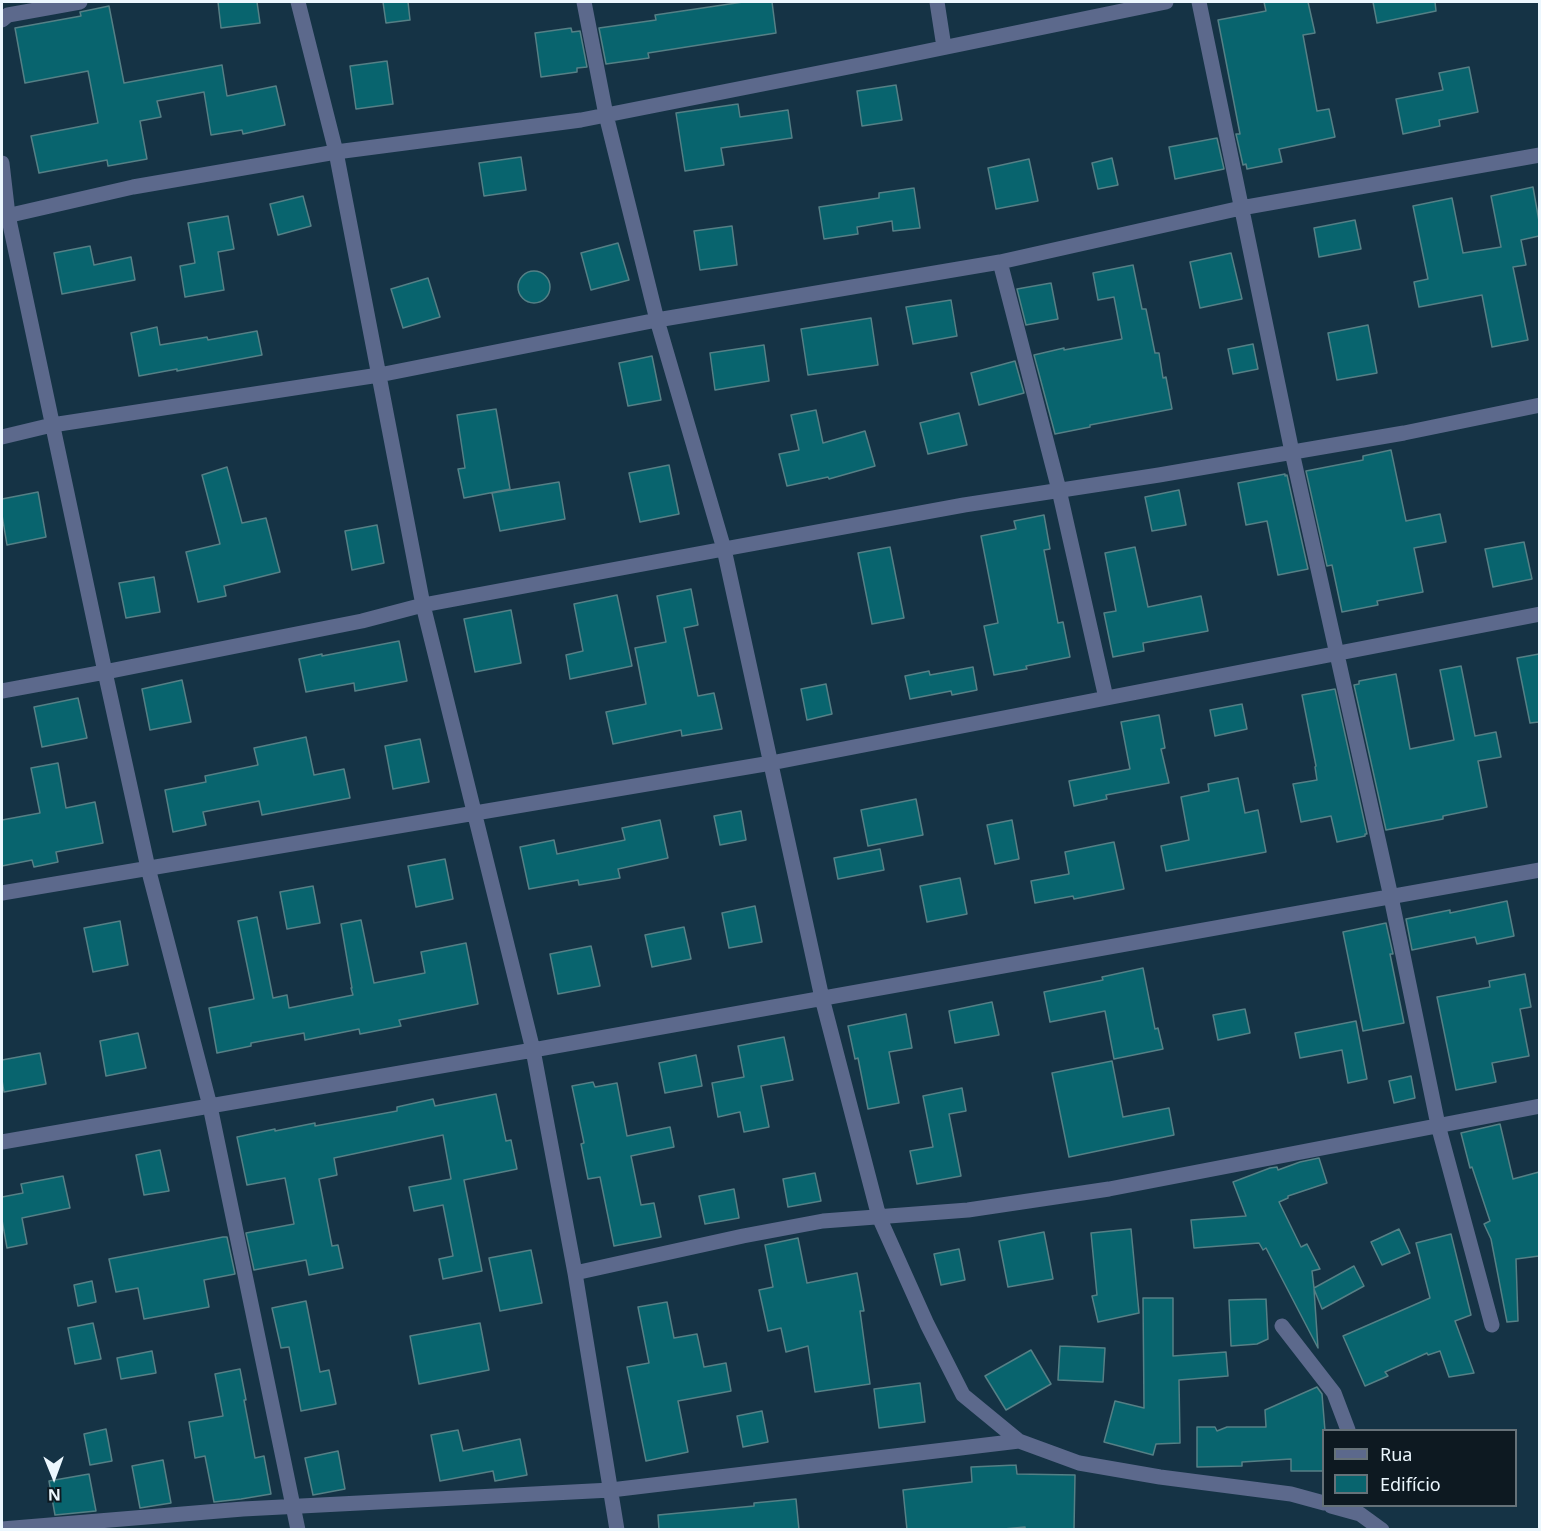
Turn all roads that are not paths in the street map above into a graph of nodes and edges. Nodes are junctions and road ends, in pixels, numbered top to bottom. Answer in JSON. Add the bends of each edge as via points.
{"nodes":[{"id":1,"x":80,"y":2,"type":"edge"},
{"id":2,"x":298,"y":2,"type":"edge"},
{"id":3,"x":585,"y":2,"type":"edge"},
{"id":4,"x":936,"y":2,"type":"edge"},
{"id":5,"x":1166,"y":2,"type":"edge"},
{"id":6,"x":1199,"y":2,"type":"edge"},
{"id":7,"x":2,"y":20,"type":"edge"},
{"id":8,"x":944,"y":47,"type":"junction"},
{"id":9,"x":606,"y":115,"type":"junction"},
{"id":10,"x":336,"y":152,"type":"junction"},
{"id":11,"x":1539,"y":155,"type":"edge"},
{"id":12,"x":2,"y":163,"type":"edge"},
{"id":13,"x":1241,"y":208,"type":"junction"},
{"id":14,"x":5,"y":216,"type":"edge"},
{"id":15,"x":1000,"y":262,"type":"junction"},
{"id":16,"x":657,"y":320,"type":"junction"},
{"id":17,"x":379,"y":375,"type":"junction"},
{"id":18,"x":1539,"y":405,"type":"edge"},
{"id":19,"x":52,"y":425,"type":"junction"},
{"id":20,"x":2,"y":436,"type":"edge"},
{"id":21,"x":1292,"y":452,"type":"junction"},
{"id":22,"x":1059,"y":490,"type":"junction"},
{"id":23,"x":724,"y":549,"type":"junction"},
{"id":24,"x":423,"y":605,"type":"junction"},
{"id":25,"x":1539,"y":614,"type":"edge"},
{"id":26,"x":1336,"y":653,"type":"junction"},
{"id":27,"x":105,"y":672,"type":"junction"},
{"id":28,"x":2,"y":691,"type":"edge"},
{"id":29,"x":1106,"y":698,"type":"junction"},
{"id":30,"x":771,"y":763,"type":"junction"},
{"id":31,"x":475,"y":813,"type":"junction"},
{"id":32,"x":148,"y":868,"type":"junction"},
{"id":33,"x":1539,"y":870,"type":"edge"},
{"id":34,"x":2,"y":893,"type":"edge"},
{"id":35,"x":1391,"y":897,"type":"junction"},
{"id":36,"x":822,"y":998,"type":"junction"},
{"id":37,"x":533,"y":1050,"type":"junction"},
{"id":38,"x":210,"y":1106,"type":"junction"},
{"id":39,"x":1539,"y":1106,"type":"edge"},
{"id":40,"x":1438,"y":1125,"type":"junction"},
{"id":41,"x":2,"y":1142,"type":"edge"},
{"id":42,"x":879,"y":1217,"type":"junction"},
{"id":43,"x":576,"y":1273,"type":"junction"},
{"id":44,"x":1492,"y":1325,"type":"dead end"},
{"id":45,"x":1282,"y":1326,"type":"dead end"},
{"id":46,"x":1347,"y":1429,"type":"edge"},
{"id":47,"x":1019,"y":1441,"type":"junction"},
{"id":48,"x":611,"y":1490,"type":"junction"},
{"id":49,"x":1322,"y":1503,"type":"edge"},
{"id":50,"x":294,"y":1507,"type":"junction"},
{"id":51,"x":1338,"y":1507,"type":"edge"},
{"id":52,"x":1360,"y":1510,"type":"edge"},
{"id":53,"x":2,"y":1529,"type":"edge"},
{"id":54,"x":298,"y":1530,"type":"edge"},
{"id":55,"x":617,"y":1530,"type":"edge"},
{"id":56,"x":1382,"y":1530,"type":"edge"}],
"edges":[{"from":1,"to":7,"type":"street","via":[[8,15]]},
{"from":2,"to":10,"type":"street"},
{"from":3,"to":9,"type":"street"},
{"from":4,"to":8,"type":"street"},
{"from":5,"to":8,"type":"street"},
{"from":6,"to":13,"type":"street"},
{"from":8,"to":9,"type":"street"},
{"from":9,"to":10,"type":"street"},
{"from":9,"to":16,"type":"street"},
{"from":10,"to":14,"type":"street","via":[[133,187]]},
{"from":10,"to":17,"type":"street"},
{"from":11,"to":13,"type":"street"},
{"from":12,"to":14,"type":"street"},
{"from":13,"to":15,"type":"street"},
{"from":13,"to":21,"type":"street"},
{"from":14,"to":19,"type":"street"},
{"from":15,"to":16,"type":"street"},
{"from":15,"to":22,"type":"street"},
{"from":16,"to":17,"type":"street"},
{"from":16,"to":23,"type":"street"},
{"from":17,"to":19,"type":"street"},
{"from":17,"to":24,"type":"street"},
{"from":18,"to":21,"type":"street"},
{"from":19,"to":20,"type":"street"},
{"from":19,"to":27,"type":"street"},
{"from":21,"to":22,"type":"street"},
{"from":21,"to":26,"type":"street"},
{"from":22,"to":23,"type":"street"},
{"from":22,"to":29,"type":"street"},
{"from":23,"to":24,"type":"street"},
{"from":23,"to":30,"type":"street"},
{"from":24,"to":27,"type":"street","via":[[362,621]]},
{"from":24,"to":31,"type":"street"},
{"from":25,"to":26,"type":"street"},
{"from":26,"to":29,"type":"street"},
{"from":26,"to":35,"type":"street"},
{"from":27,"to":28,"type":"street"},
{"from":27,"to":32,"type":"street"},
{"from":29,"to":30,"type":"street"},
{"from":30,"to":31,"type":"street"},
{"from":30,"to":36,"type":"street"},
{"from":31,"to":32,"type":"street"},
{"from":31,"to":37,"type":"street"},
{"from":32,"to":34,"type":"street"},
{"from":32,"to":38,"type":"street"},
{"from":33,"to":35,"type":"street"},
{"from":35,"to":36,"type":"street"},
{"from":35,"to":40,"type":"street"},
{"from":36,"to":37,"type":"street"},
{"from":36,"to":42,"type":"street"},
{"from":37,"to":38,"type":"street"},
{"from":37,"to":43,"type":"street"},
{"from":38,"to":41,"type":"street"},
{"from":38,"to":50,"type":"street"},
{"from":39,"to":40,"type":"street"},
{"from":40,"to":42,"type":"street","via":[[1108,1189],[968,1210]]},
{"from":40,"to":44,"type":"street"},
{"from":42,"to":43,"type":"street","via":[[823,1221]]},
{"from":42,"to":47,"type":"street","via":[[963,1395]]},
{"from":43,"to":48,"type":"street"},
{"from":45,"to":46,"type":"street","via":[[1334,1393]]},
{"from":47,"to":48,"type":"street"},
{"from":47,"to":49,"type":"street","via":[[1079,1463],[1291,1494]]},
{"from":48,"to":50,"type":"street"},
{"from":48,"to":55,"type":"street"},
{"from":50,"to":53,"type":"street"},
{"from":50,"to":54,"type":"street"},
{"from":51,"to":52,"type":"street"},
{"from":52,"to":56,"type":"street"}]}
